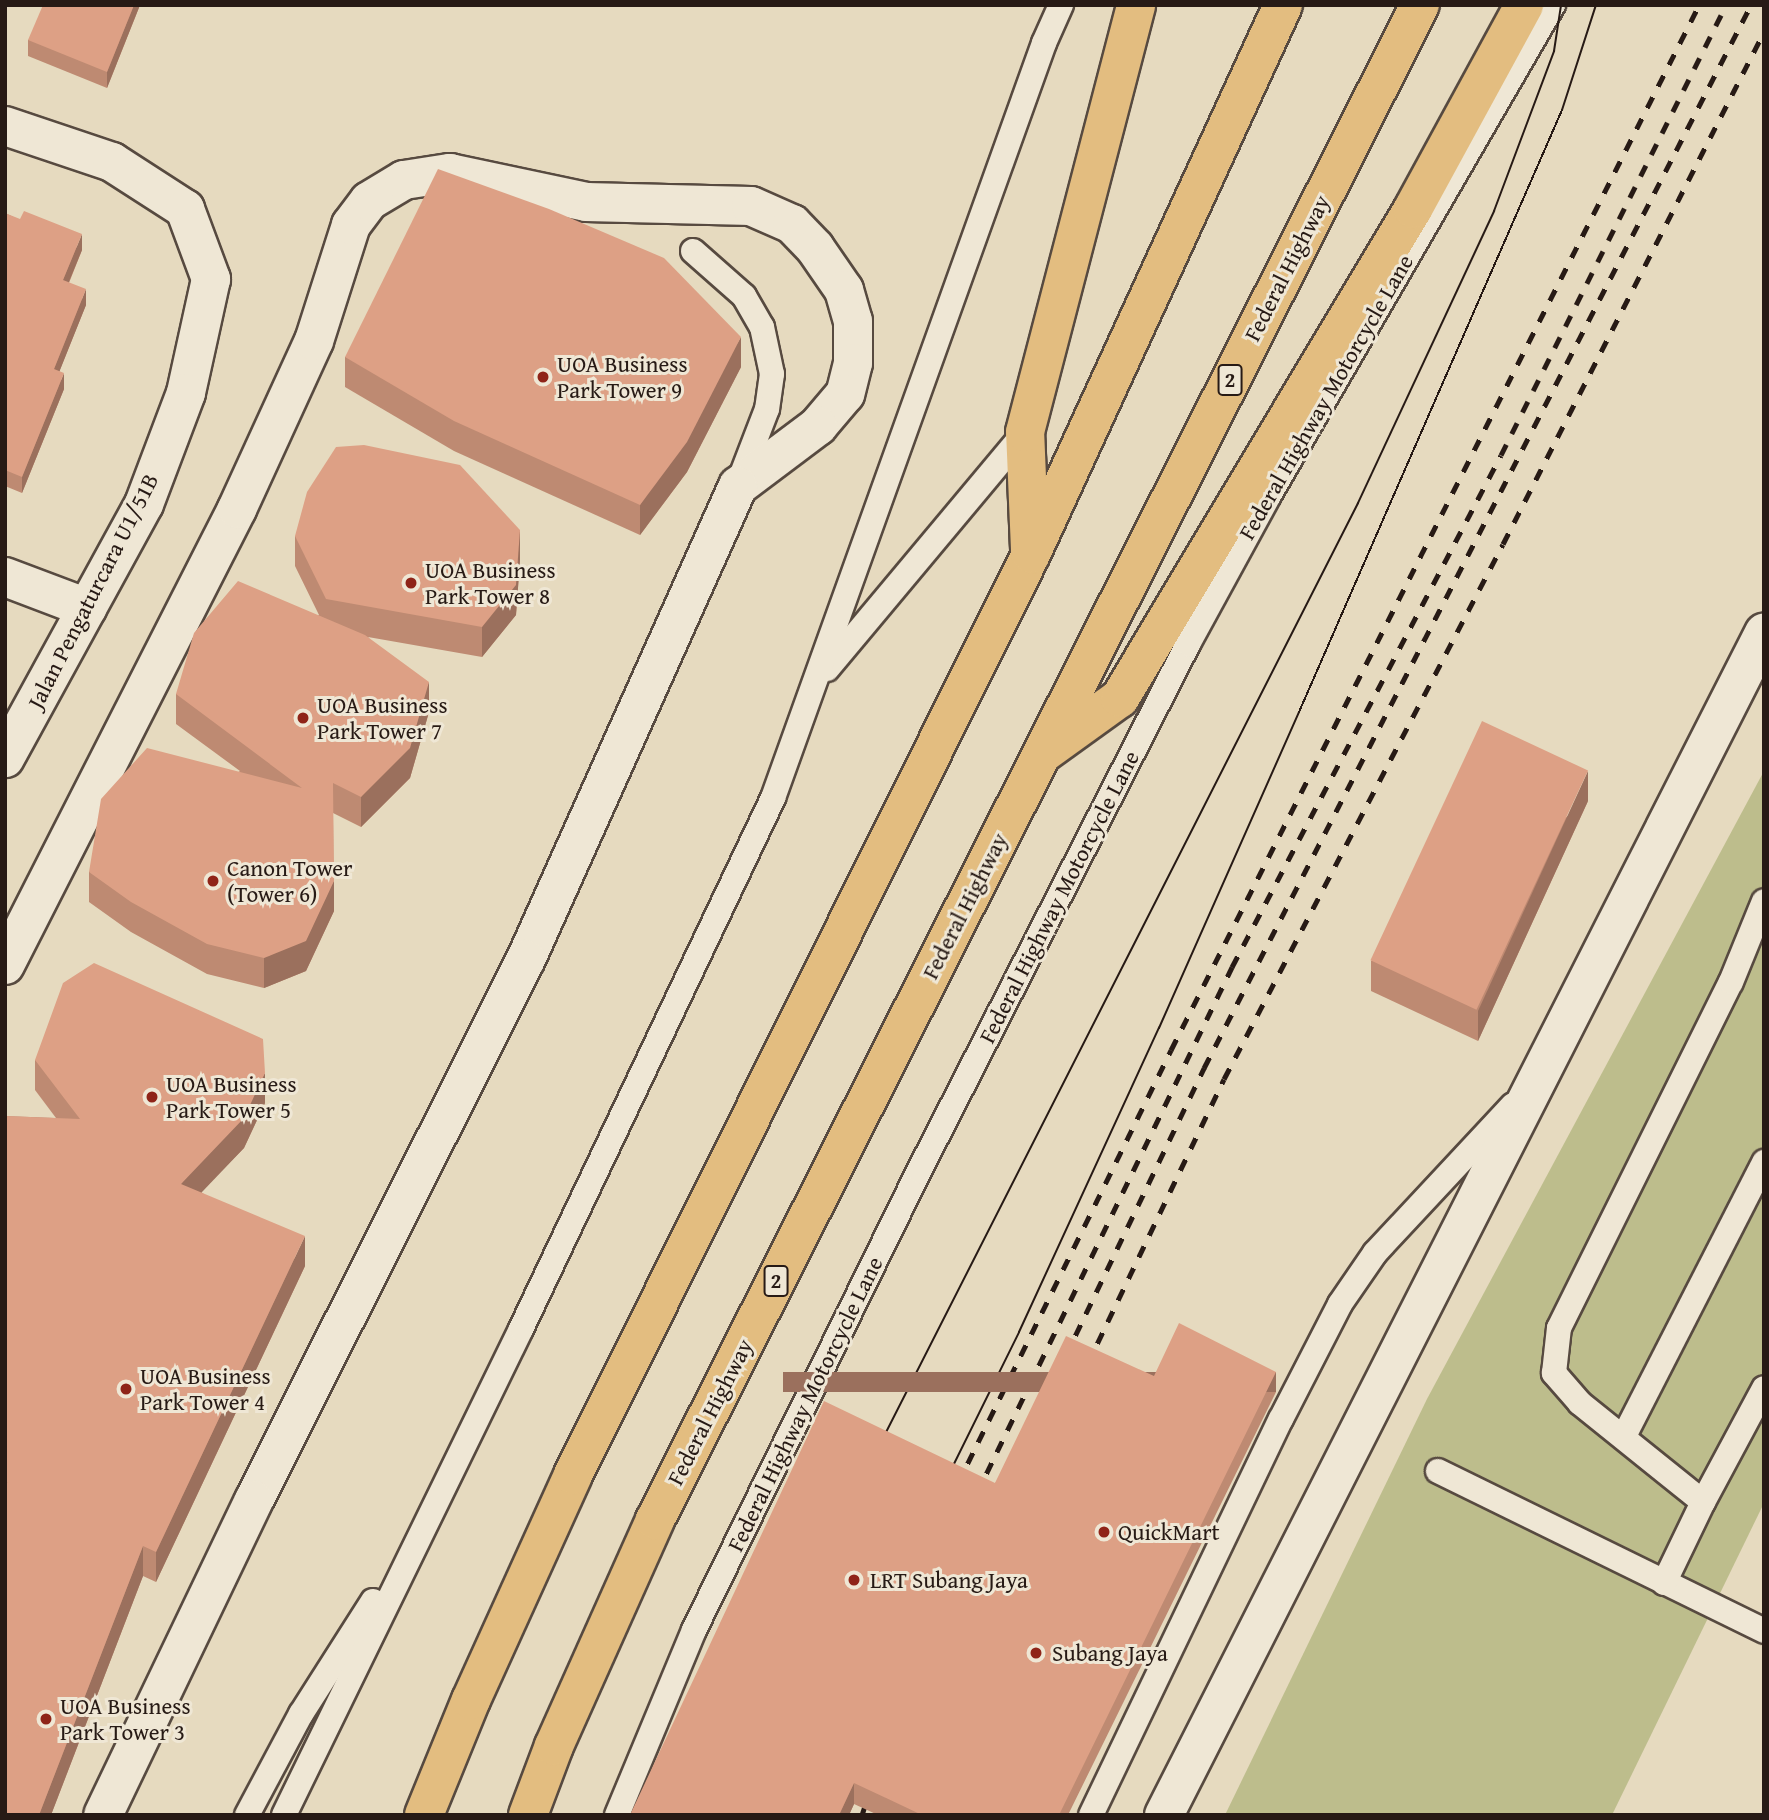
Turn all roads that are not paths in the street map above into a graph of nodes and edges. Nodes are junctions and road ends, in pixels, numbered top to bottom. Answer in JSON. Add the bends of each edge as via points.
{"nodes":[{"id":1,"x":1061,"y":5,"type":"edge"},
{"id":2,"x":1136,"y":5,"type":"edge"},
{"id":3,"x":1283,"y":5,"type":"edge"},
{"id":4,"x":1420,"y":5,"type":"edge"},
{"id":5,"x":1524,"y":5,"type":"edge"},
{"id":6,"x":1553,"y":5,"type":"edge"},
{"id":7,"x":5,"y":126,"type":"edge"},
{"id":8,"x":693,"y":251,"type":"dead end"},
{"id":9,"x":1025,"y":432,"type":"junction"},
{"id":10,"x":737,"y":485,"type":"junction"},
{"id":11,"x":1031,"y":554,"type":"junction"},
{"id":12,"x":5,"y":577,"type":"edge"},
{"id":13,"x":87,"y":608,"type":"junction"},
{"id":14,"x":1764,"y":632,"type":"edge"},
{"id":15,"x":816,"y":683,"type":"junction"},
{"id":16,"x":1041,"y":755,"type":"junction"},
{"id":17,"x":5,"y":758,"type":"edge"},
{"id":18,"x":1764,"y":901,"type":"edge"},
{"id":19,"x":5,"y":965,"type":"edge"},
{"id":20,"x":1535,"y":1082,"type":"junction"},
{"id":21,"x":1764,"y":1162,"type":"edge"},
{"id":22,"x":1764,"y":1388,"type":"edge"},
{"id":23,"x":1624,"y":1436,"type":"junction"},
{"id":24,"x":1438,"y":1471,"type":"dead end"},
{"id":25,"x":1703,"y":1502,"type":"junction"},
{"id":26,"x":436,"y":1503,"type":"junction"},
{"id":27,"x":1664,"y":1583,"type":"junction"},
{"id":28,"x":1764,"y":1631,"type":"edge"},
{"id":29,"x":103,"y":1815,"type":"edge"},
{"id":30,"x":247,"y":1815,"type":"edge"},
{"id":31,"x":284,"y":1815,"type":"edge"},
{"id":32,"x":424,"y":1815,"type":"edge"},
{"id":33,"x":528,"y":1815,"type":"edge"},
{"id":34,"x":617,"y":1815,"type":"edge"},
{"id":35,"x":1091,"y":1815,"type":"edge"},
{"id":36,"x":1164,"y":1815,"type":"edge"}],
"edges":[{"from":1,"to":15,"type":"lane"},
{"from":2,"to":9,"type":"highway"},
{"from":3,"to":11,"type":"highway"},
{"from":4,"to":16,"type":"highway","name":"Federal Highway","number":"2"},
{"from":5,"to":16,"type":"highway","via":[[1413,209],[1120,698]]},
{"from":6,"to":34,"type":"lane","name":"Federal Highway Motorcycle Lane","via":[[1268,496],[1188,644],[925,1159],[694,1630]]},
{"from":7,"to":13,"type":"street","name":"Jalan Pengaturcara U1/51B","via":[[112,162],[185,209],[211,279],[186,393],[148,492]]},
{"from":8,"to":10,"type":"lane","via":[[744,296],[762,327],[772,374],[767,409]]},
{"from":9,"to":11,"type":"highway"},
{"from":9,"to":15,"type":"lane"},
{"from":10,"to":19,"type":"street","via":[[818,426],[845,394],[853,363],[853,321],[844,289],[792,224],[751,206],[586,202],[450,173],[404,180],[369,201],[351,225],[314,341],[237,509]]},
{"from":10,"to":29,"type":"street","via":[[526,959],[236,1536]]},
{"from":11,"to":32,"type":"highway","via":[[573,1475]]},
{"from":12,"to":13,"type":"street"},
{"from":13,"to":17,"type":"street","name":"Jalan Pengaturcara U1/51B"},
{"from":14,"to":20,"type":"street"},
{"from":15,"to":26,"type":"lane","via":[[773,798]]},
{"from":16,"to":33,"type":"highway","name":"Federal Highway","number":"2","via":[[655,1520]]},
{"from":18,"to":23,"type":"lane","via":[[1731,982],[1559,1328],[1554,1373],[1580,1403]]},
{"from":20,"to":35,"type":"lane","via":[[1375,1253],[1339,1304]]},
{"from":20,"to":36,"type":"street"},
{"from":21,"to":23,"type":"lane"},
{"from":22,"to":25,"type":"lane"},
{"from":23,"to":25,"type":"lane"},
{"from":24,"to":27,"type":"lane"},
{"from":25,"to":27,"type":"lane"},
{"from":26,"to":30,"type":"lane","via":[[301,1714]]},
{"from":26,"to":31,"type":"lane"},
{"from":27,"to":28,"type":"lane"}]}
